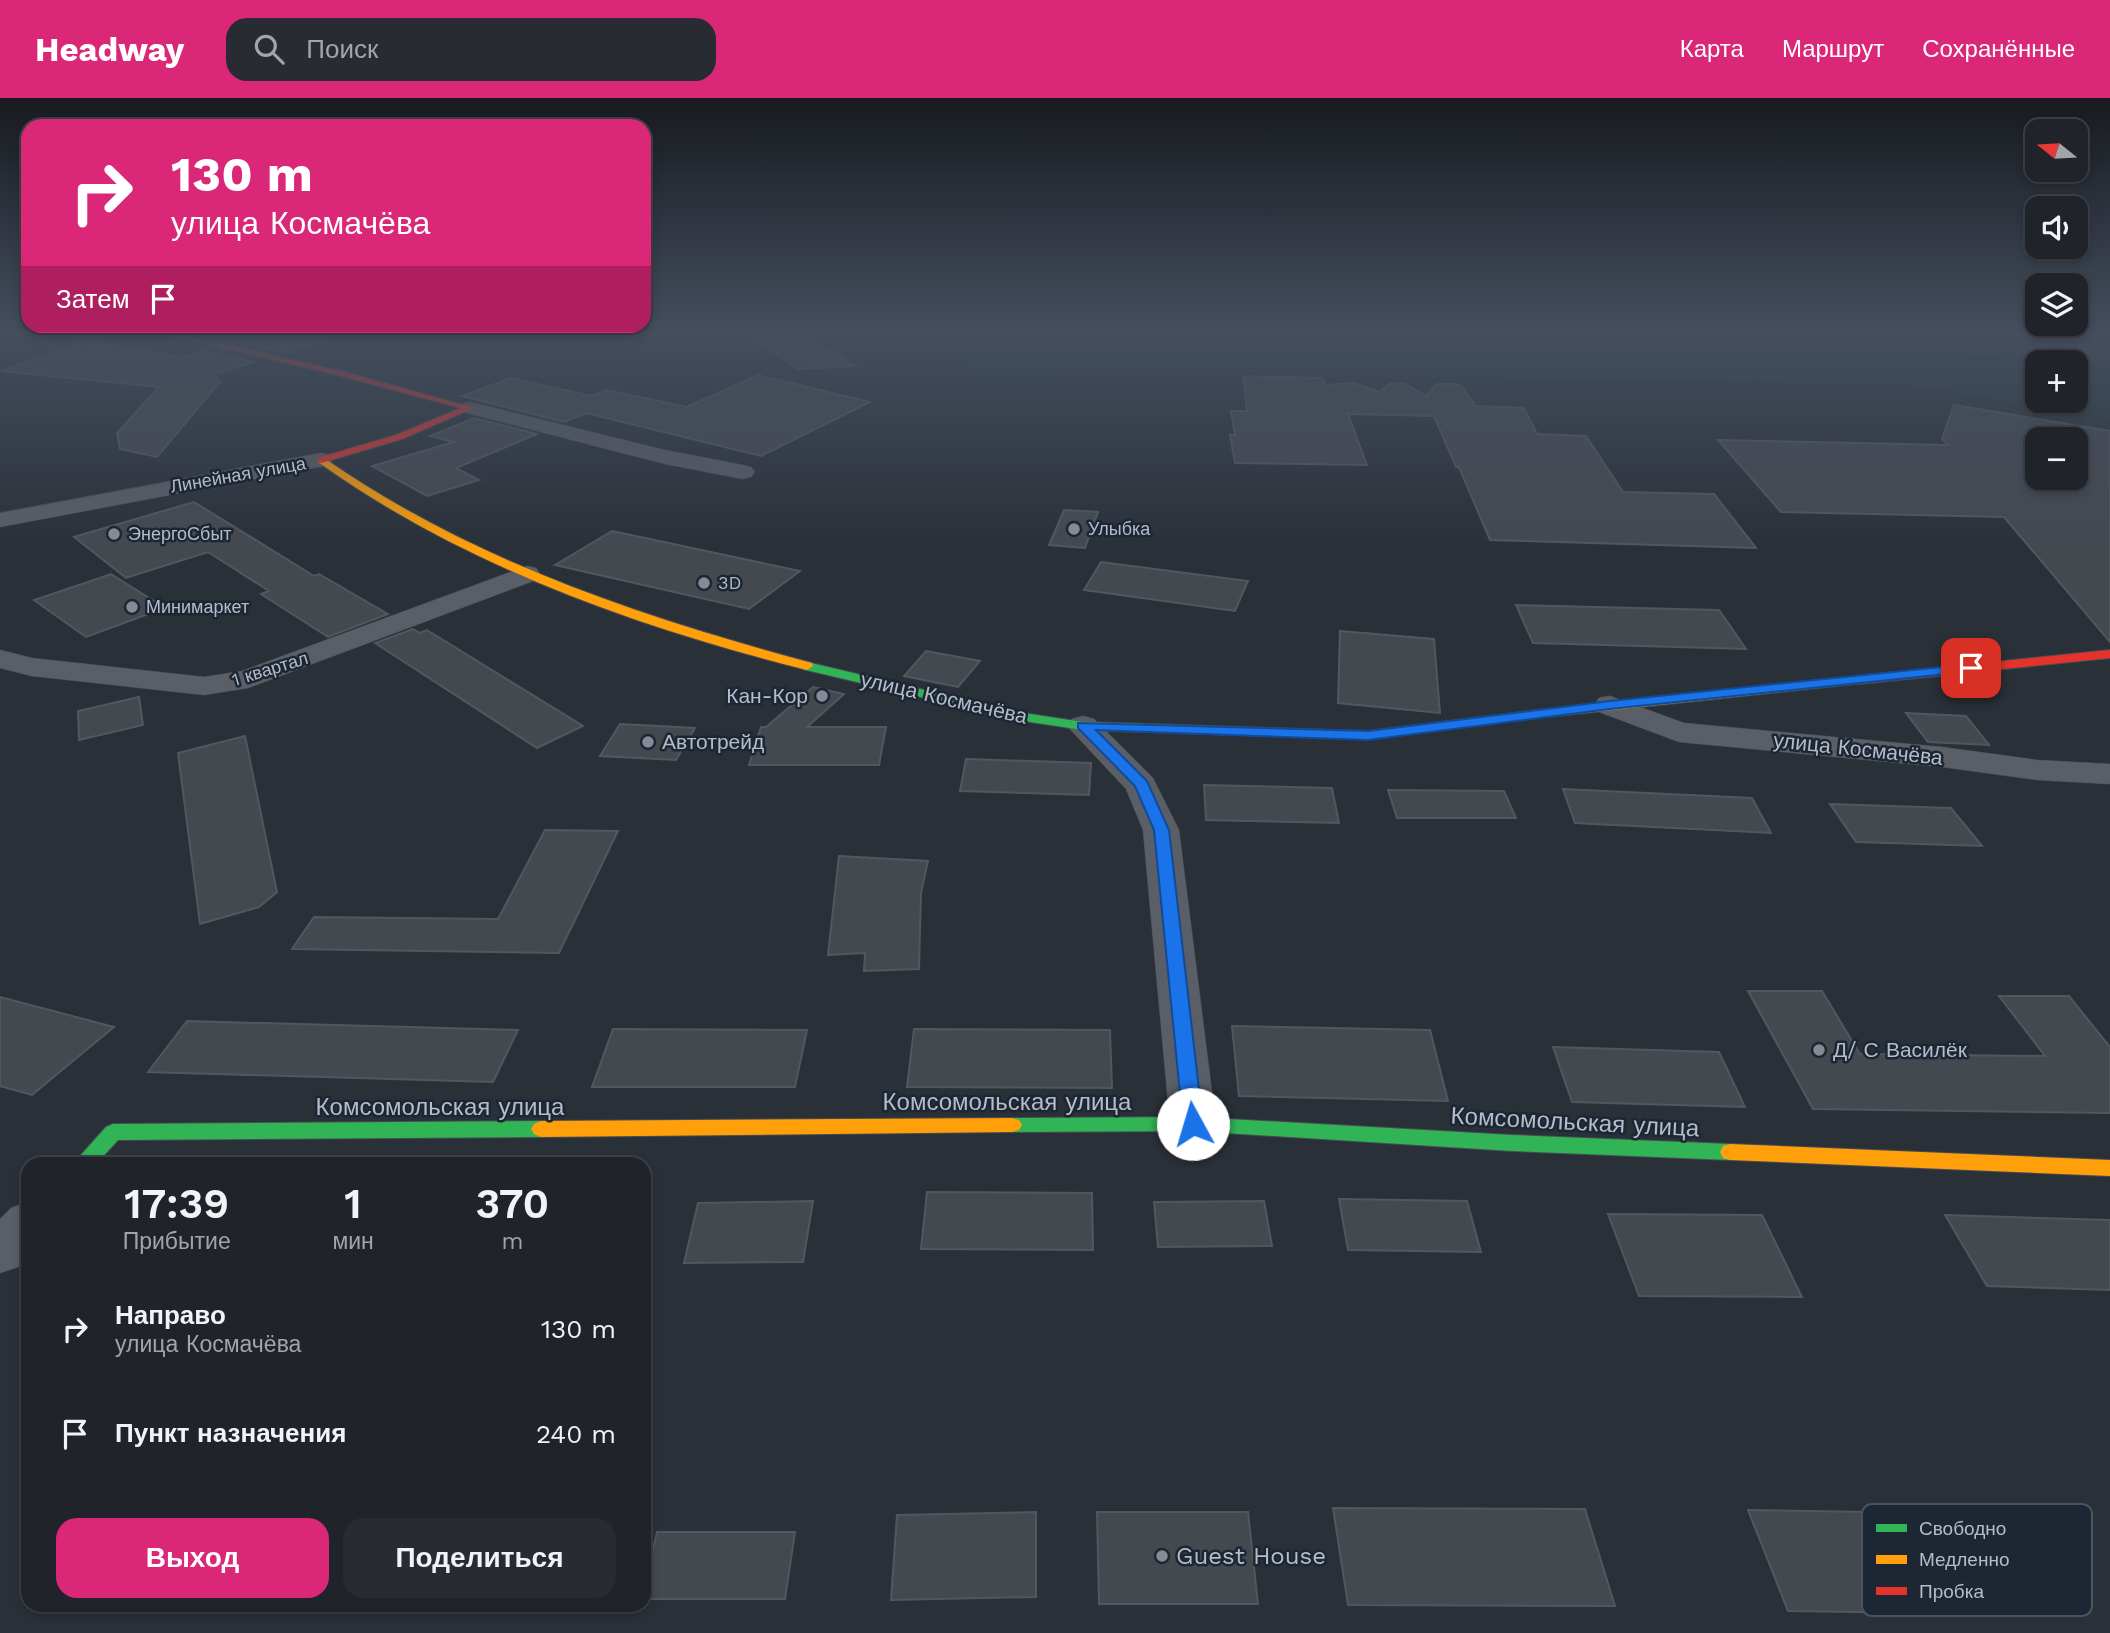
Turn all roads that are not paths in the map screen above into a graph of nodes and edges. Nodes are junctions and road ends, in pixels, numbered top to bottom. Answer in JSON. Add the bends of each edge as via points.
{"nodes":[{"id":1,"x":461,"y":406,"type":"edge"},
{"id":2,"x":470,"y":408,"type":"junction"},
{"id":3,"x":321,"y":460,"type":"junction"},
{"id":4,"x":743,"y":472,"type":"dead end"},
{"id":5,"x":0,"y":520,"type":"edge"},
{"id":6,"x":527,"y":574,"type":"junction"},
{"id":7,"x":2110,"y":654,"type":"edge"},
{"id":8,"x":0,"y":659,"type":"edge"},
{"id":9,"x":1610,"y":705,"type":"junction"},
{"id":10,"x":1083,"y":726,"type":"junction"},
{"id":11,"x":2110,"y":774,"type":"edge"},
{"id":12,"x":1193,"y":1124,"type":"junction"},
{"id":13,"x":90,"y":1157,"type":"edge"},
{"id":14,"x":2110,"y":1168,"type":"edge"},
{"id":15,"x":21,"y":1230,"type":"edge"},
{"id":16,"x":0,"y":1252,"type":"edge"}],
"edges":[{"from":1,"to":2,"type":"main road"},
{"from":2,"to":3,"type":"main road","name":"Линейная улица"},
{"from":2,"to":4,"type":"street"},
{"from":3,"to":5,"type":"street","name":"Линейная улица"},
{"from":3,"to":6,"type":"main road","name":"улица Космачёва","via":[[381,501]]},
{"from":6,"to":8,"type":"street","name":"1 квартал","via":[[248,679],[204,686],[32,667]]},
{"from":6,"to":10,"type":"main road","name":"улица Космачёва","via":[[733,647],[904,691]]},
{"from":7,"to":9,"type":"main road","name":"улица Космачёва"},
{"from":9,"to":10,"type":"main road","name":"улица Космачёва","via":[[1368,735]]},
{"from":9,"to":11,"type":"street","name":"улица Космачёва","via":[[1679,732]]},
{"from":10,"to":12,"type":"street","via":[[1141,785],[1161,830]]},
{"from":12,"to":13,"type":"main road","name":"Комсомольская улица","via":[[113,1132]]},
{"from":12,"to":14,"type":"main road","name":"Комсомольская улица","via":[[1512,1143]]},
{"from":15,"to":16,"type":"street"}]}
